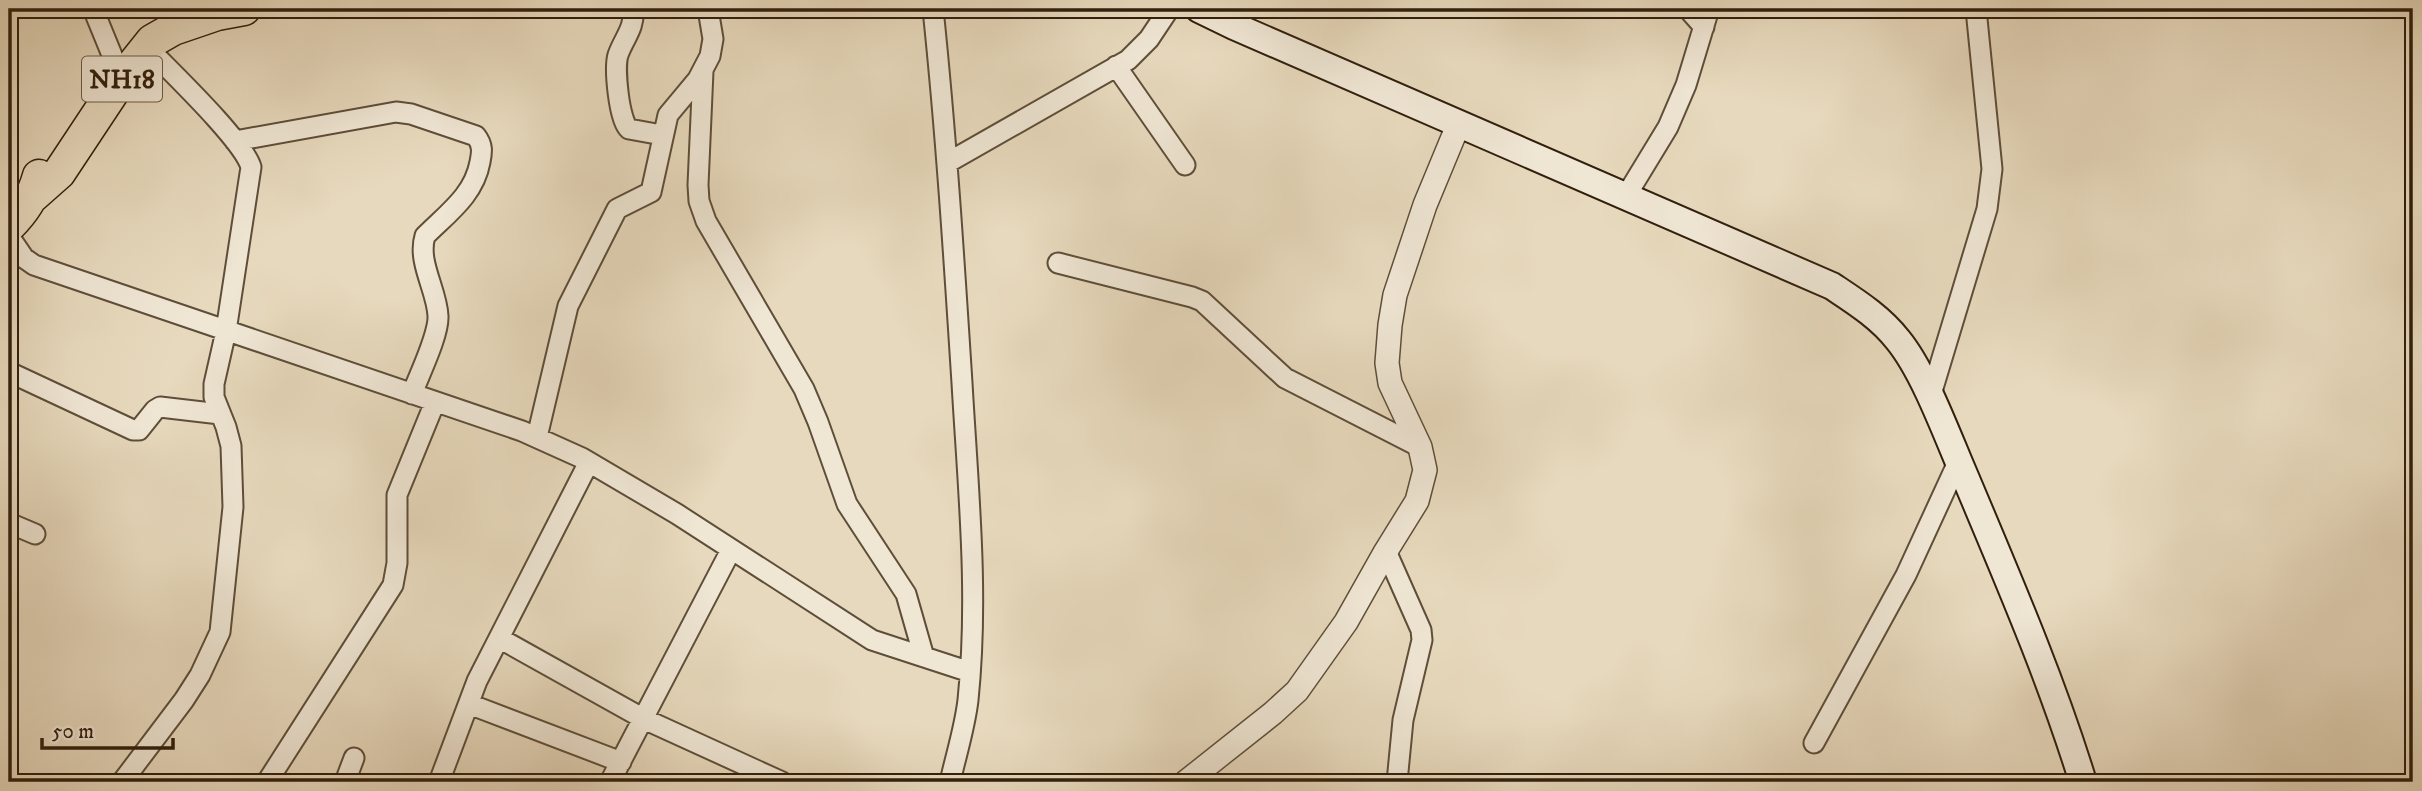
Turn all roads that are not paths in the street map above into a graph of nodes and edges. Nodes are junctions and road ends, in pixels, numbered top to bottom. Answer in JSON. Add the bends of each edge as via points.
{"nodes":[{"id":1,"x":96,"y":9,"type":"edge"},
{"id":2,"x":182,"y":9,"type":"edge"},
{"id":3,"x":244,"y":9,"type":"edge"},
{"id":4,"x":633,"y":9,"type":"edge"},
{"id":5,"x":708,"y":9,"type":"edge"},
{"id":6,"x":933,"y":9,"type":"edge"},
{"id":7,"x":1169,"y":9,"type":"edge"},
{"id":8,"x":1199,"y":9,"type":"edge"},
{"id":9,"x":1688,"y":9,"type":"edge"},
{"id":10,"x":1976,"y":9,"type":"edge"},
{"id":11,"x":1707,"y":18,"type":"edge"},
{"id":12,"x":147,"y":47,"type":"junction"},
{"id":13,"x":114,"y":60,"type":"junction"},
{"id":14,"x":1116,"y":66,"type":"junction"},
{"id":15,"x":703,"y":71,"type":"junction"},
{"id":16,"x":1459,"y":122,"type":"junction"},
{"id":17,"x":662,"y":135,"type":"junction"},
{"id":18,"x":235,"y":141,"type":"junction"},
{"id":19,"x":947,"y":163,"type":"junction"},
{"id":20,"x":1185,"y":165,"type":"dead end"},
{"id":21,"x":1626,"y":195,"type":"junction"},
{"id":22,"x":33,"y":196,"type":"junction"},
{"id":23,"x":9,"y":226,"type":"edge"},
{"id":24,"x":9,"y":236,"type":"edge"},
{"id":25,"x":1058,"y":263,"type":"dead end"},
{"id":26,"x":226,"y":331,"type":"junction"},
{"id":27,"x":9,"y":372,"type":"edge"},
{"id":28,"x":412,"y":394,"type":"junction"},
{"id":29,"x":1930,"y":398,"type":"junction"},
{"id":30,"x":435,"y":402,"type":"junction"},
{"id":31,"x":220,"y":414,"type":"junction"},
{"id":32,"x":537,"y":437,"type":"junction"},
{"id":33,"x":1420,"y":447,"type":"junction"},
{"id":34,"x":589,"y":462,"type":"junction"},
{"id":35,"x":1958,"y":462,"type":"junction"},
{"id":36,"x":9,"y":523,"type":"edge"},
{"id":37,"x":36,"y":534,"type":"dead end"},
{"id":38,"x":732,"y":550,"type":"junction"},
{"id":39,"x":1386,"y":551,"type":"junction"},
{"id":40,"x":499,"y":638,"type":"junction"},
{"id":41,"x":924,"y":657,"type":"junction"},
{"id":42,"x":970,"y":672,"type":"junction"},
{"id":43,"x":469,"y":704,"type":"junction"},
{"id":44,"x":643,"y":719,"type":"junction"},
{"id":45,"x":1814,"y":743,"type":"dead end"},
{"id":46,"x":354,"y":758,"type":"dead end"},
{"id":47,"x":621,"y":762,"type":"junction"},
{"id":48,"x":121,"y":782,"type":"edge"},
{"id":49,"x":267,"y":782,"type":"edge"},
{"id":50,"x":345,"y":782,"type":"edge"},
{"id":51,"x":439,"y":782,"type":"edge"},
{"id":52,"x":610,"y":782,"type":"edge"},
{"id":53,"x":782,"y":782,"type":"edge"},
{"id":54,"x":950,"y":782,"type":"edge"},
{"id":55,"x":1186,"y":782,"type":"edge"},
{"id":56,"x":1397,"y":782,"type":"edge"},
{"id":57,"x":2084,"y":782,"type":"edge"}],
"edges":[{"from":1,"to":13,"type":"street"},
{"from":2,"to":13,"type":"highway","number":"NH18","via":[[145,28]]},
{"from":3,"to":12,"type":"highway","number":"NH18","via":[[173,29]]},
{"from":4,"to":17,"type":"street","via":[[633,26],[617,62],[621,117],[629,130]]},
{"from":5,"to":15,"type":"street","via":[[713,39]]},
{"from":6,"to":19,"type":"street"},
{"from":7,"to":14,"type":"street","via":[[1149,39]]},
{"from":8,"to":16,"type":"main road"},
{"from":9,"to":11,"type":"street"},
{"from":10,"to":29,"type":"street","via":[[1991,188]]},
{"from":11,"to":21,"type":"street","via":[[1668,127]]},
{"from":12,"to":18,"type":"street"},
{"from":12,"to":22,"type":"highway","number":"NH18","via":[[59,173]]},
{"from":13,"to":22,"type":"highway","number":"NH18","via":[[43,165]]},
{"from":14,"to":19,"type":"street"},
{"from":14,"to":20,"type":"street"},
{"from":15,"to":17,"type":"street","via":[[668,115]]},
{"from":15,"to":41,"type":"street","via":[[698,185],[706,221],[804,389],[847,504],[906,594]]},
{"from":16,"to":21,"type":"main road"},
{"from":16,"to":33,"type":"street","via":[[1424,205],[1390,325],[1390,383]]},
{"from":17,"to":32,"type":"street","via":[[651,192],[617,209],[568,306]]},
{"from":18,"to":26,"type":"street","via":[[251,167]]},
{"from":18,"to":28,"type":"street","via":[[396,111],[480,141],[474,184],[423,241],[438,326]]},
{"from":19,"to":42,"type":"street","via":[[973,575]]},
{"from":21,"to":29,"type":"main road","via":[[1832,286],[1899,340]]},
{"from":22,"to":23,"type":"highway","number":"NH18"},
{"from":24,"to":26,"type":"street","via":[[34,265]]},
{"from":25,"to":33,"type":"street","via":[[1202,301],[1285,378]]},
{"from":26,"to":28,"type":"street"},
{"from":26,"to":31,"type":"street","via":[[214,384]]},
{"from":27,"to":31,"type":"street","via":[[133,430],[139,430],[158,408]]},
{"from":28,"to":30,"type":"street"},
{"from":29,"to":35,"type":"main road"},
{"from":30,"to":32,"type":"street"},
{"from":30,"to":49,"type":"street","via":[[397,495],[393,585]]},
{"from":31,"to":48,"type":"street","via":[[231,446],[233,507],[220,632],[201,675]]},
{"from":32,"to":34,"type":"street"},
{"from":33,"to":39,"type":"street","via":[[1423,484]]},
{"from":34,"to":38,"type":"street"},
{"from":34,"to":40,"type":"street"},
{"from":35,"to":45,"type":"street","via":[[1906,575]]},
{"from":35,"to":57,"type":"main road","via":[[2037,647]]},
{"from":36,"to":37,"type":"street"},
{"from":38,"to":41,"type":"street","via":[[872,640]]},
{"from":38,"to":44,"type":"street"},
{"from":39,"to":55,"type":"street","via":[[1346,622],[1297,691]]},
{"from":39,"to":56,"type":"street","via":[[1422,640],[1403,720]]},
{"from":40,"to":43,"type":"street"},
{"from":40,"to":44,"type":"street"},
{"from":41,"to":42,"type":"street"},
{"from":42,"to":54,"type":"street"},
{"from":43,"to":47,"type":"street"},
{"from":43,"to":51,"type":"street"},
{"from":44,"to":47,"type":"street"},
{"from":44,"to":53,"type":"street"},
{"from":46,"to":50,"type":"street"},
{"from":47,"to":52,"type":"street"}]}
